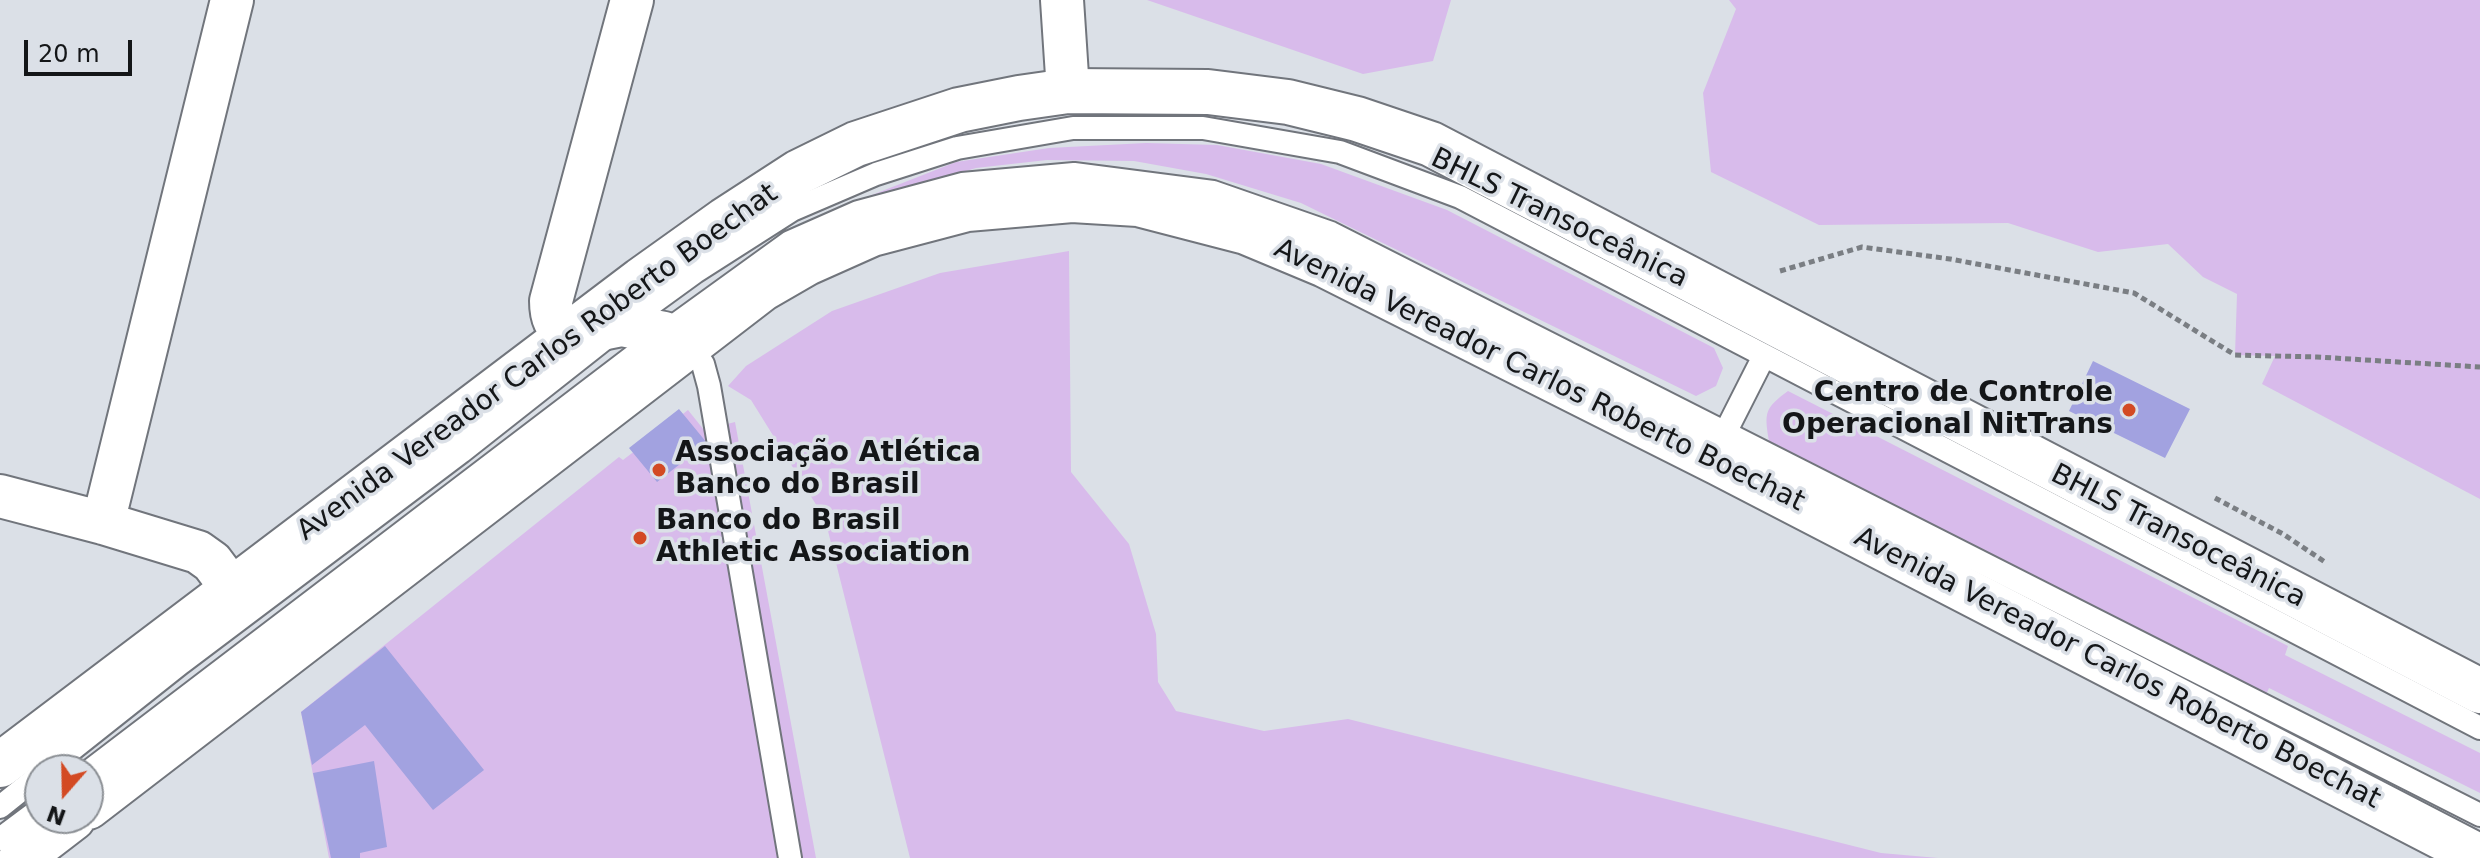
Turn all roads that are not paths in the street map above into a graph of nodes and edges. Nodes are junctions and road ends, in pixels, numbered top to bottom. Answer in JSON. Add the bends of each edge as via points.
{"nodes":[{"id":1,"x":232,"y":0,"type":"edge"},
{"id":2,"x":632,"y":0,"type":"edge"},
{"id":3,"x":1062,"y":0,"type":"edge"},
{"id":4,"x":1068,"y":91,"type":"junction"},
{"id":5,"x":622,"y":325,"type":"junction"},
{"id":6,"x":567,"y":336,"type":"junction"},
{"id":7,"x":676,"y":339,"type":"junction"},
{"id":8,"x":1764,"y":356,"type":"junction"},
{"id":9,"x":1725,"y":433,"type":"junction"},
{"id":10,"x":0,"y":496,"type":"edge"},
{"id":11,"x":103,"y":523,"type":"junction"},
{"id":12,"x":233,"y":590,"type":"junction"},
{"id":13,"x":2480,"y":691,"type":"edge"},
{"id":14,"x":2480,"y":728,"type":"edge"},
{"id":15,"x":66,"y":754,"type":"edge"},
{"id":16,"x":104,"y":760,"type":"edge"},
{"id":17,"x":0,"y":765,"type":"edge"},
{"id":18,"x":24,"y":788,"type":"edge"},
{"id":19,"x":104,"y":794,"type":"edge"},
{"id":20,"x":0,"y":807,"type":"edge"},
{"id":21,"x":2480,"y":815,"type":"edge"},
{"id":22,"x":24,"y":821,"type":"edge"},
{"id":23,"x":52,"y":834,"type":"edge"},
{"id":24,"x":0,"y":839,"type":"edge"},
{"id":25,"x":2480,"y":857,"type":"edge"},
{"id":26,"x":21,"y":858,"type":"edge"},
{"id":27,"x":790,"y":858,"type":"edge"}],
"edges":[{"from":1,"to":11,"type":"street"},
{"from":2,"to":6,"type":"street","via":[[551,301],[555,325]]},
{"from":3,"to":4,"type":"street"},
{"from":4,"to":6,"type":"main road","name":"Avenida Vereador Carlos Roberto Boechat","via":[[959,110],[856,144],[799,172],[725,220]]},
{"from":4,"to":13,"type":"main road","name":"Avenida Vereador Carlos Roberto Boechat","via":[[1208,92],[1288,102],[1431,144]]},
{"from":5,"to":6,"type":"street"},
{"from":5,"to":7,"type":"street"},
{"from":5,"to":8,"type":"lane","name":"BHLS Transoceânica","via":[[792,210],[876,174],[957,148],[1073,128],[1203,128],[1340,152],[1460,197]]},
{"from":5,"to":15,"type":"lane","name":"BHLS Transoceânica"},
{"from":6,"to":12,"type":"main road","name":"Avenida Vereador Carlos Roberto Boechat"},
{"from":7,"to":9,"type":"lane","via":[[790,242],[858,212],[962,184],[1074,174],[1213,192],[1331,233]]},
{"from":7,"to":16,"type":"lane"},
{"from":7,"to":19,"type":"main road","name":"Avenida Vereador Carlos Roberto Boechat"},
{"from":7,"to":25,"type":"main road","name":"Avenida Vereador Carlos Roberto Boechat","via":[[807,263],[872,234],[967,209],[1072,200],[1138,204],[1246,232],[1325,265],[1719,463]]},
{"from":7,"to":27,"type":"lane","via":[[703,364],[709,386]]},
{"from":8,"to":9,"type":"lane"},
{"from":8,"to":14,"type":"lane","name":"BHLS Transoceânica"},
{"from":9,"to":21,"type":"lane"},
{"from":10,"to":11,"type":"street"},
{"from":11,"to":12,"type":"street","via":[[198,552]]},
{"from":12,"to":17,"type":"main road","name":"Avenida Vereador Carlos Roberto Boechat"},
{"from":18,"to":20,"type":"lane"},
{"from":22,"to":24,"type":"lane"},
{"from":23,"to":26,"type":"main road"}]}
